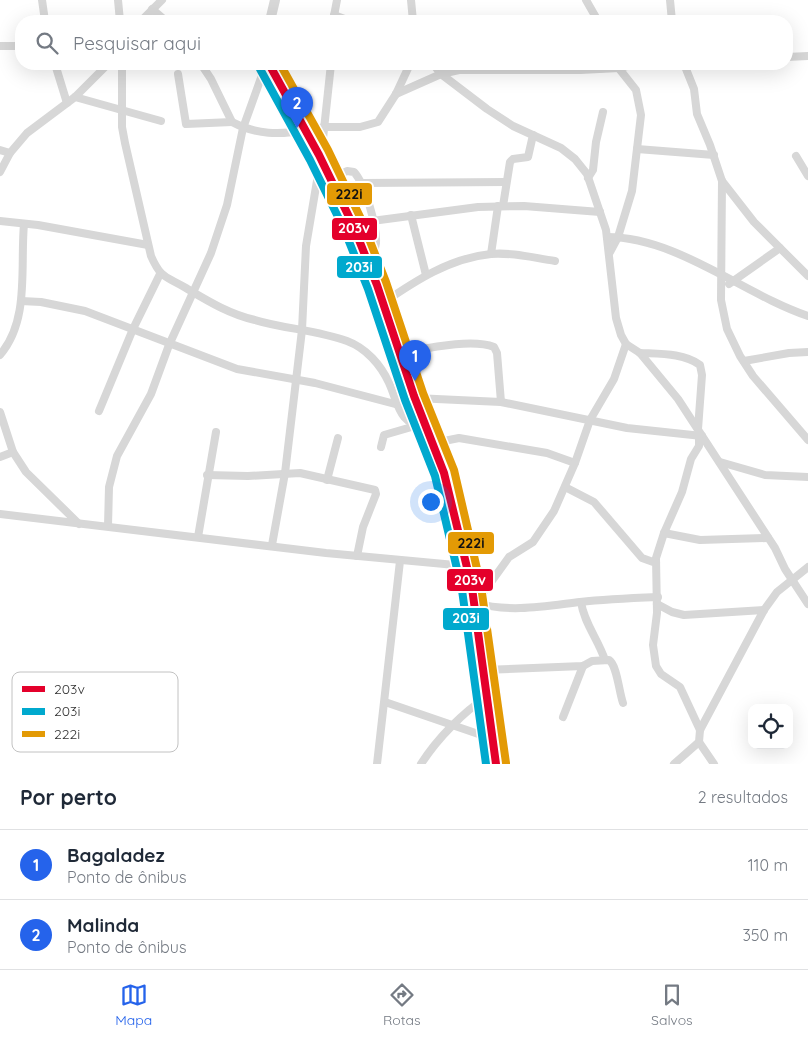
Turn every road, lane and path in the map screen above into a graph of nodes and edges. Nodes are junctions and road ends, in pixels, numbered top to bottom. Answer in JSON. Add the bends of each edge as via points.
{"nodes":[{"id":1,"x":42,"y":0,"type":"edge"},
{"id":2,"x":118,"y":0,"type":"edge"},
{"id":3,"x":162,"y":0,"type":"edge"},
{"id":4,"x":275,"y":0,"type":"edge"},
{"id":5,"x":337,"y":0,"type":"edge"},
{"id":6,"x":411,"y":0,"type":"edge"},
{"id":7,"x":587,"y":0,"type":"edge"},
{"id":8,"x":670,"y":0,"type":"edge"},
{"id":9,"x":152,"y":9,"type":"junction"},
{"id":10,"x":44,"y":15,"type":"edge"},
{"id":11,"x":119,"y":15,"type":"edge"},
{"id":12,"x":146,"y":15,"type":"edge"},
{"id":13,"x":159,"y":15,"type":"edge"},
{"id":14,"x":271,"y":15,"type":"edge"},
{"id":15,"x":334,"y":15,"type":"edge"},
{"id":16,"x":412,"y":15,"type":"edge"},
{"id":17,"x":595,"y":15,"type":"edge"},
{"id":18,"x":671,"y":15,"type":"edge"},
{"id":19,"x":0,"y":46,"type":"edge"},
{"id":20,"x":15,"y":46,"type":"edge"},
{"id":21,"x":793,"y":56,"type":"edge"},
{"id":22,"x":808,"y":56,"type":"edge"},
{"id":23,"x":57,"y":70,"type":"edge"},
{"id":24,"x":102,"y":70,"type":"edge"},
{"id":25,"x":122,"y":70,"type":"edge"},
{"id":26,"x":205,"y":70,"type":"edge"},
{"id":27,"x":266,"y":70,"type":"edge"},
{"id":28,"x":272,"y":70,"type":"edge"},
{"id":29,"x":331,"y":70,"type":"edge"},
{"id":30,"x":407,"y":70,"type":"edge"},
{"id":31,"x":437,"y":70,"type":"edge"},
{"id":32,"x":459,"y":70,"type":"edge"},
{"id":33,"x":459,"y":70,"type":"edge"},
{"id":34,"x":580,"y":70,"type":"edge"},
{"id":35,"x":620,"y":70,"type":"edge"},
{"id":36,"x":686,"y":70,"type":"edge"},
{"id":37,"x":178,"y":74,"type":"dead end"},
{"id":38,"x":441,"y":74,"type":"junction"},
{"id":39,"x":396,"y":94,"type":"junction"},
{"id":40,"x":75,"y":97,"type":"junction"},
{"id":41,"x":67,"y":103,"type":"junction"},
{"id":42,"x":122,"y":111,"type":"junction"},
{"id":43,"x":603,"y":112,"type":"dead end"},
{"id":44,"x":161,"y":121,"type":"dead end"},
{"id":45,"x":232,"y":122,"type":"junction"},
{"id":46,"x":323,"y":127,"type":"junction"},
{"id":47,"x":243,"y":128,"type":"junction"},
{"id":48,"x":307,"y":130,"type":"junction"},
{"id":49,"x":533,"y":135,"type":"junction"},
{"id":50,"x":637,"y":149,"type":"junction"},
{"id":51,"x":0,"y":150,"type":"edge"},
{"id":52,"x":10,"y":153,"type":"junction"},
{"id":53,"x":714,"y":155,"type":"junction"},
{"id":54,"x":796,"y":156,"type":"dead end"},
{"id":55,"x":321,"y":157,"type":"junction"},
{"id":56,"x":0,"y":172,"type":"edge"},
{"id":57,"x":808,"y":176,"type":"edge"},
{"id":58,"x":588,"y":178,"type":"junction"},
{"id":59,"x":332,"y":180,"type":"junction"},
{"id":60,"x":722,"y":181,"type":"junction"},
{"id":61,"x":506,"y":182,"type":"junction"},
{"id":62,"x":363,"y":183,"type":"junction"},
{"id":63,"x":500,"y":206,"type":"junction"},
{"id":64,"x":600,"y":212,"type":"junction"},
{"id":65,"x":411,"y":215,"type":"junction"},
{"id":66,"x":0,"y":221,"type":"edge"},
{"id":67,"x":372,"y":221,"type":"junction"},
{"id":68,"x":24,"y":224,"type":"junction"},
{"id":69,"x":607,"y":237,"type":"junction"},
{"id":70,"x":618,"y":237,"type":"junction"},
{"id":71,"x":148,"y":245,"type":"junction"},
{"id":72,"x":780,"y":248,"type":"junction"},
{"id":73,"x":610,"y":252,"type":"junction"},
{"id":74,"x":491,"y":254,"type":"junction"},
{"id":75,"x":555,"y":261,"type":"dead end"},
{"id":76,"x":369,"y":266,"type":"junction"},
{"id":77,"x":160,"y":274,"type":"junction"},
{"id":78,"x":426,"y":275,"type":"junction"},
{"id":79,"x":722,"y":276,"type":"junction"},
{"id":80,"x":808,"y":276,"type":"edge"},
{"id":81,"x":732,"y":282,"type":"junction"},
{"id":82,"x":721,"y":289,"type":"junction"},
{"id":83,"x":193,"y":292,"type":"junction"},
{"id":84,"x":21,"y":301,"type":"junction"},
{"id":85,"x":384,"y":303,"type":"junction"},
{"id":86,"x":808,"y":316,"type":"edge"},
{"id":87,"x":133,"y":329,"type":"junction"},
{"id":88,"x":302,"y":330,"type":"junction"},
{"id":89,"x":626,"y":344,"type":"junction"},
{"id":90,"x":169,"y":345,"type":"junction"},
{"id":91,"x":808,"y":352,"type":"edge"},
{"id":92,"x":400,"y":353,"type":"junction"},
{"id":93,"x":640,"y":353,"type":"junction"},
{"id":94,"x":0,"y":355,"type":"edge"},
{"id":95,"x":744,"y":361,"type":"junction"},
{"id":96,"x":295,"y":380,"type":"junction"},
{"id":97,"x":415,"y":398,"type":"junction"},
{"id":98,"x":501,"y":402,"type":"junction"},
{"id":99,"x":396,"y":404,"type":"junction"},
{"id":100,"x":99,"y":411,"type":"dead end"},
{"id":101,"x":0,"y":412,"type":"edge"},
{"id":102,"x":590,"y":420,"type":"junction"},
{"id":103,"x":415,"y":426,"type":"junction"},
{"id":104,"x":427,"y":428,"type":"junction"},
{"id":105,"x":216,"y":432,"type":"dead end"},
{"id":106,"x":700,"y":434,"type":"junction"},
{"id":107,"x":338,"y":438,"type":"dead end"},
{"id":108,"x":808,"y":440,"type":"edge"},
{"id":109,"x":434,"y":443,"type":"junction"},
{"id":110,"x":381,"y":447,"type":"dead end"},
{"id":111,"x":13,"y":452,"type":"junction"},
{"id":112,"x":0,"y":457,"type":"edge"},
{"id":113,"x":720,"y":462,"type":"junction"},
{"id":114,"x":575,"y":463,"type":"junction"},
{"id":115,"x":285,"y":473,"type":"junction"},
{"id":116,"x":207,"y":475,"type":"junction"},
{"id":117,"x":808,"y":477,"type":"edge"},
{"id":118,"x":327,"y":480,"type":"junction"},
{"id":119,"x":565,"y":487,"type":"junction"},
{"id":120,"x":0,"y":514,"type":"edge"},
{"id":121,"x":79,"y":524,"type":"junction"},
{"id":122,"x":108,"y":526,"type":"junction"},
{"id":123,"x":664,"y":533,"type":"junction"},
{"id":124,"x":198,"y":537,"type":"junction"},
{"id":125,"x":768,"y":538,"type":"junction"},
{"id":126,"x":272,"y":545,"type":"junction"},
{"id":127,"x":357,"y":556,"type":"junction"},
{"id":128,"x":400,"y":561,"type":"junction"},
{"id":129,"x":656,"y":563,"type":"junction"},
{"id":130,"x":466,"y":566,"type":"junction"},
{"id":131,"x":808,"y":567,"type":"edge"},
{"id":132,"x":793,"y":580,"type":"junction"},
{"id":133,"x":657,"y":600,"type":"junction"},
{"id":134,"x":581,"y":602,"type":"junction"},
{"id":135,"x":475,"y":603,"type":"junction"},
{"id":136,"x":808,"y":604,"type":"edge"},
{"id":137,"x":764,"y":610,"type":"junction"},
{"id":138,"x":605,"y":660,"type":"junction"},
{"id":139,"x":583,"y":666,"type":"junction"},
{"id":140,"x":484,"y":670,"type":"junction"},
{"id":141,"x":488,"y":696,"type":"junction"},
{"id":142,"x":385,"y":702,"type":"junction"},
{"id":143,"x":623,"y":703,"type":"dead end"},
{"id":144,"x":563,"y":717,"type":"dead end"},
{"id":145,"x":452,"y":725,"type":"junction"},
{"id":146,"x":700,"y":730,"type":"junction"},
{"id":147,"x":493,"y":739,"type":"junction"},
{"id":148,"x":699,"y":742,"type":"junction"},
{"id":149,"x":377,"y":764,"type":"edge"},
{"id":150,"x":421,"y":764,"type":"edge"},
{"id":151,"x":497,"y":764,"type":"edge"},
{"id":152,"x":674,"y":764,"type":"edge"},
{"id":153,"x":714,"y":764,"type":"edge"}],
"edges":[{"from":1,"to":10,"type":"street"},
{"from":2,"to":11,"type":"street"},
{"from":3,"to":9,"type":"street"},
{"from":4,"to":14,"type":"street"},
{"from":5,"to":15,"type":"street"},
{"from":6,"to":16,"type":"street"},
{"from":7,"to":17,"type":"street"},
{"from":8,"to":18,"type":"street"},
{"from":9,"to":12,"type":"street"},
{"from":9,"to":13,"type":"street"},
{"from":19,"to":20,"type":"street"},
{"from":21,"to":22,"type":"street"},
{"from":23,"to":41,"type":"street"},
{"from":24,"to":40,"type":"street"},
{"from":25,"to":42,"type":"street"},
{"from":26,"to":45,"type":"street"},
{"from":27,"to":47,"type":"street"},
{"from":28,"to":48,"type":"street"},
{"from":29,"to":46,"type":"street"},
{"from":30,"to":39,"type":"street"},
{"from":31,"to":38,"type":"street"},
{"from":32,"to":38,"type":"street"},
{"from":33,"to":34,"type":"street"},
{"from":35,"to":50,"type":"street","via":[[640,100]]},
{"from":36,"to":53,"type":"street","via":[[694,89],[697,114]]},
{"from":37,"to":45,"type":"street","via":[[186,124]]},
{"from":38,"to":39,"type":"street"},
{"from":38,"to":49,"type":"street","via":[[513,126]]},
{"from":39,"to":46,"type":"street","via":[[378,122],[371,126]]},
{"from":40,"to":41,"type":"street"},
{"from":40,"to":42,"type":"street"},
{"from":41,"to":52,"type":"street","via":[[27,133]]},
{"from":42,"to":44,"type":"street"},
{"from":42,"to":71,"type":"street","via":[[125,143]]},
{"from":43,"to":58,"type":"street","via":[[593,170]]},
{"from":45,"to":47,"type":"street"},
{"from":46,"to":55,"type":"street"},
{"from":47,"to":48,"type":"street","via":[[281,134]]},
{"from":47,"to":83,"type":"street","via":[[220,228]]},
{"from":48,"to":55,"type":"street"},
{"from":49,"to":58,"type":"street","via":[[561,148],[575,159]]},
{"from":49,"to":61,"type":"street","via":[[528,157],[510,162]]},
{"from":50,"to":53,"type":"street"},
{"from":50,"to":70,"type":"street","via":[[632,191]]},
{"from":51,"to":52,"type":"street"},
{"from":52,"to":56,"type":"street"},
{"from":53,"to":60,"type":"street"},
{"from":54,"to":57,"type":"street"},
{"from":55,"to":59,"type":"street"},
{"from":55,"to":88,"type":"street","via":[[306,246]]},
{"from":58,"to":64,"type":"street"},
{"from":59,"to":62,"type":"street","via":[[347,171],[354,172]]},
{"from":59,"to":76,"type":"street"},
{"from":60,"to":72,"type":"street","via":[[754,222]]},
{"from":60,"to":79,"type":"street"},
{"from":61,"to":62,"type":"street"},
{"from":61,"to":63,"type":"street"},
{"from":62,"to":67,"type":"street"},
{"from":63,"to":64,"type":"street"},
{"from":63,"to":65,"type":"street"},
{"from":63,"to":74,"type":"street"},
{"from":64,"to":69,"type":"street"},
{"from":65,"to":67,"type":"street"},
{"from":65,"to":78,"type":"street"},
{"from":66,"to":68,"type":"street"},
{"from":67,"to":76,"type":"street","via":[[376,244]]},
{"from":68,"to":71,"type":"street"},
{"from":68,"to":84,"type":"street"},
{"from":69,"to":70,"type":"street"},
{"from":69,"to":73,"type":"street"},
{"from":70,"to":73,"type":"street"},
{"from":70,"to":79,"type":"street","via":[[666,248]]},
{"from":71,"to":77,"type":"street"},
{"from":72,"to":80,"type":"street"},
{"from":72,"to":81,"type":"street"},
{"from":73,"to":89,"type":"street","via":[[616,318]]},
{"from":74,"to":75,"type":"street"},
{"from":74,"to":78,"type":"street","via":[[436,269]]},
{"from":76,"to":85,"type":"street"},
{"from":77,"to":83,"type":"street"},
{"from":77,"to":87,"type":"street"},
{"from":78,"to":85,"type":"street"},
{"from":79,"to":81,"type":"street"},
{"from":79,"to":82,"type":"street"},
{"from":81,"to":82,"type":"street"},
{"from":81,"to":86,"type":"street"},
{"from":82,"to":95,"type":"street","via":[[727,329]]},
{"from":83,"to":88,"type":"street","via":[[241,316]]},
{"from":83,"to":90,"type":"street"},
{"from":84,"to":87,"type":"street","via":[[61,305]]},
{"from":84,"to":94,"type":"street","via":[[15,330]]},
{"from":85,"to":92,"type":"street"},
{"from":87,"to":90,"type":"street"},
{"from":87,"to":100,"type":"street"},
{"from":88,"to":96,"type":"street"},
{"from":88,"to":99,"type":"street","via":[[337,338],[363,349],[384,373]]},
{"from":89,"to":93,"type":"street"},
{"from":89,"to":102,"type":"street","via":[[614,379]]},
{"from":90,"to":96,"type":"street","via":[[237,369]]},
{"from":90,"to":122,"type":"street","via":[[151,394],[117,456],[109,487]]},
{"from":91,"to":95,"type":"street"},
{"from":92,"to":97,"type":"street"},
{"from":92,"to":98,"type":"street","via":[[468,344],[494,347]]},
{"from":93,"to":106,"type":"street","via":[[678,399]]},
{"from":93,"to":106,"type":"street","via":[[669,354],[693,359],[700,365]]},
{"from":95,"to":108,"type":"street"},
{"from":96,"to":99,"type":"street"},
{"from":96,"to":115,"type":"street"},
{"from":97,"to":98,"type":"street"},
{"from":97,"to":104,"type":"street"},
{"from":98,"to":102,"type":"street"},
{"from":99,"to":103,"type":"street"},
{"from":101,"to":111,"type":"street"},
{"from":102,"to":106,"type":"street","via":[[627,428]]},
{"from":102,"to":114,"type":"street"},
{"from":103,"to":104,"type":"street"},
{"from":103,"to":110,"type":"street","via":[[384,435]]},
{"from":104,"to":109,"type":"street"},
{"from":105,"to":116,"type":"street"},
{"from":106,"to":113,"type":"street"},
{"from":106,"to":123,"type":"street","via":[[699,446],[691,459],[682,492]]},
{"from":107,"to":118,"type":"street"},
{"from":109,"to":114,"type":"street","via":[[459,438],[547,453]]},
{"from":109,"to":130,"type":"street","via":[[448,484]]},
{"from":111,"to":112,"type":"street"},
{"from":111,"to":121,"type":"street","via":[[26,472]]},
{"from":113,"to":117,"type":"street","via":[[765,475]]},
{"from":113,"to":125,"type":"street"},
{"from":114,"to":119,"type":"street"},
{"from":115,"to":116,"type":"street"},
{"from":115,"to":118,"type":"street"},
{"from":115,"to":126,"type":"street"},
{"from":116,"to":124,"type":"street"},
{"from":118,"to":127,"type":"street","via":[[375,490]]},
{"from":119,"to":129,"type":"street","via":[[594,502],[642,558]]},
{"from":119,"to":135,"type":"street","via":[[545,527],[533,542],[510,557]]},
{"from":120,"to":121,"type":"street"},
{"from":121,"to":122,"type":"street"},
{"from":122,"to":124,"type":"street"},
{"from":123,"to":125,"type":"street","via":[[700,540]]},
{"from":123,"to":129,"type":"street"},
{"from":124,"to":126,"type":"street"},
{"from":125,"to":132,"type":"street"},
{"from":126,"to":127,"type":"street"},
{"from":127,"to":128,"type":"street"},
{"from":128,"to":130,"type":"street"},
{"from":128,"to":142,"type":"street"},
{"from":129,"to":133,"type":"street"},
{"from":130,"to":135,"type":"street"},
{"from":131,"to":132,"type":"street"},
{"from":132,"to":136,"type":"street"},
{"from":132,"to":137,"type":"street","via":[[777,592]]},
{"from":133,"to":134,"type":"street"},
{"from":133,"to":137,"type":"street","via":[[672,612],[684,615]]},
{"from":133,"to":146,"type":"street","via":[[653,645],[656,666],[661,674],[680,687]]},
{"from":134,"to":135,"type":"street","via":[[524,608],[499,608]]},
{"from":134,"to":138,"type":"street","via":[[582,614]]},
{"from":135,"to":140,"type":"street"},
{"from":137,"to":146,"type":"street"},
{"from":138,"to":139,"type":"street"},
{"from":138,"to":143,"type":"street","via":[[616,667]]},
{"from":139,"to":140,"type":"street"},
{"from":139,"to":144,"type":"street"},
{"from":140,"to":141,"type":"street"},
{"from":141,"to":145,"type":"street"},
{"from":141,"to":147,"type":"street"},
{"from":142,"to":145,"type":"street"},
{"from":142,"to":149,"type":"street"},
{"from":145,"to":147,"type":"street"},
{"from":145,"to":150,"type":"street"},
{"from":146,"to":148,"type":"street"},
{"from":147,"to":151,"type":"street"},
{"from":148,"to":152,"type":"street"},
{"from":148,"to":153,"type":"street"}]}
